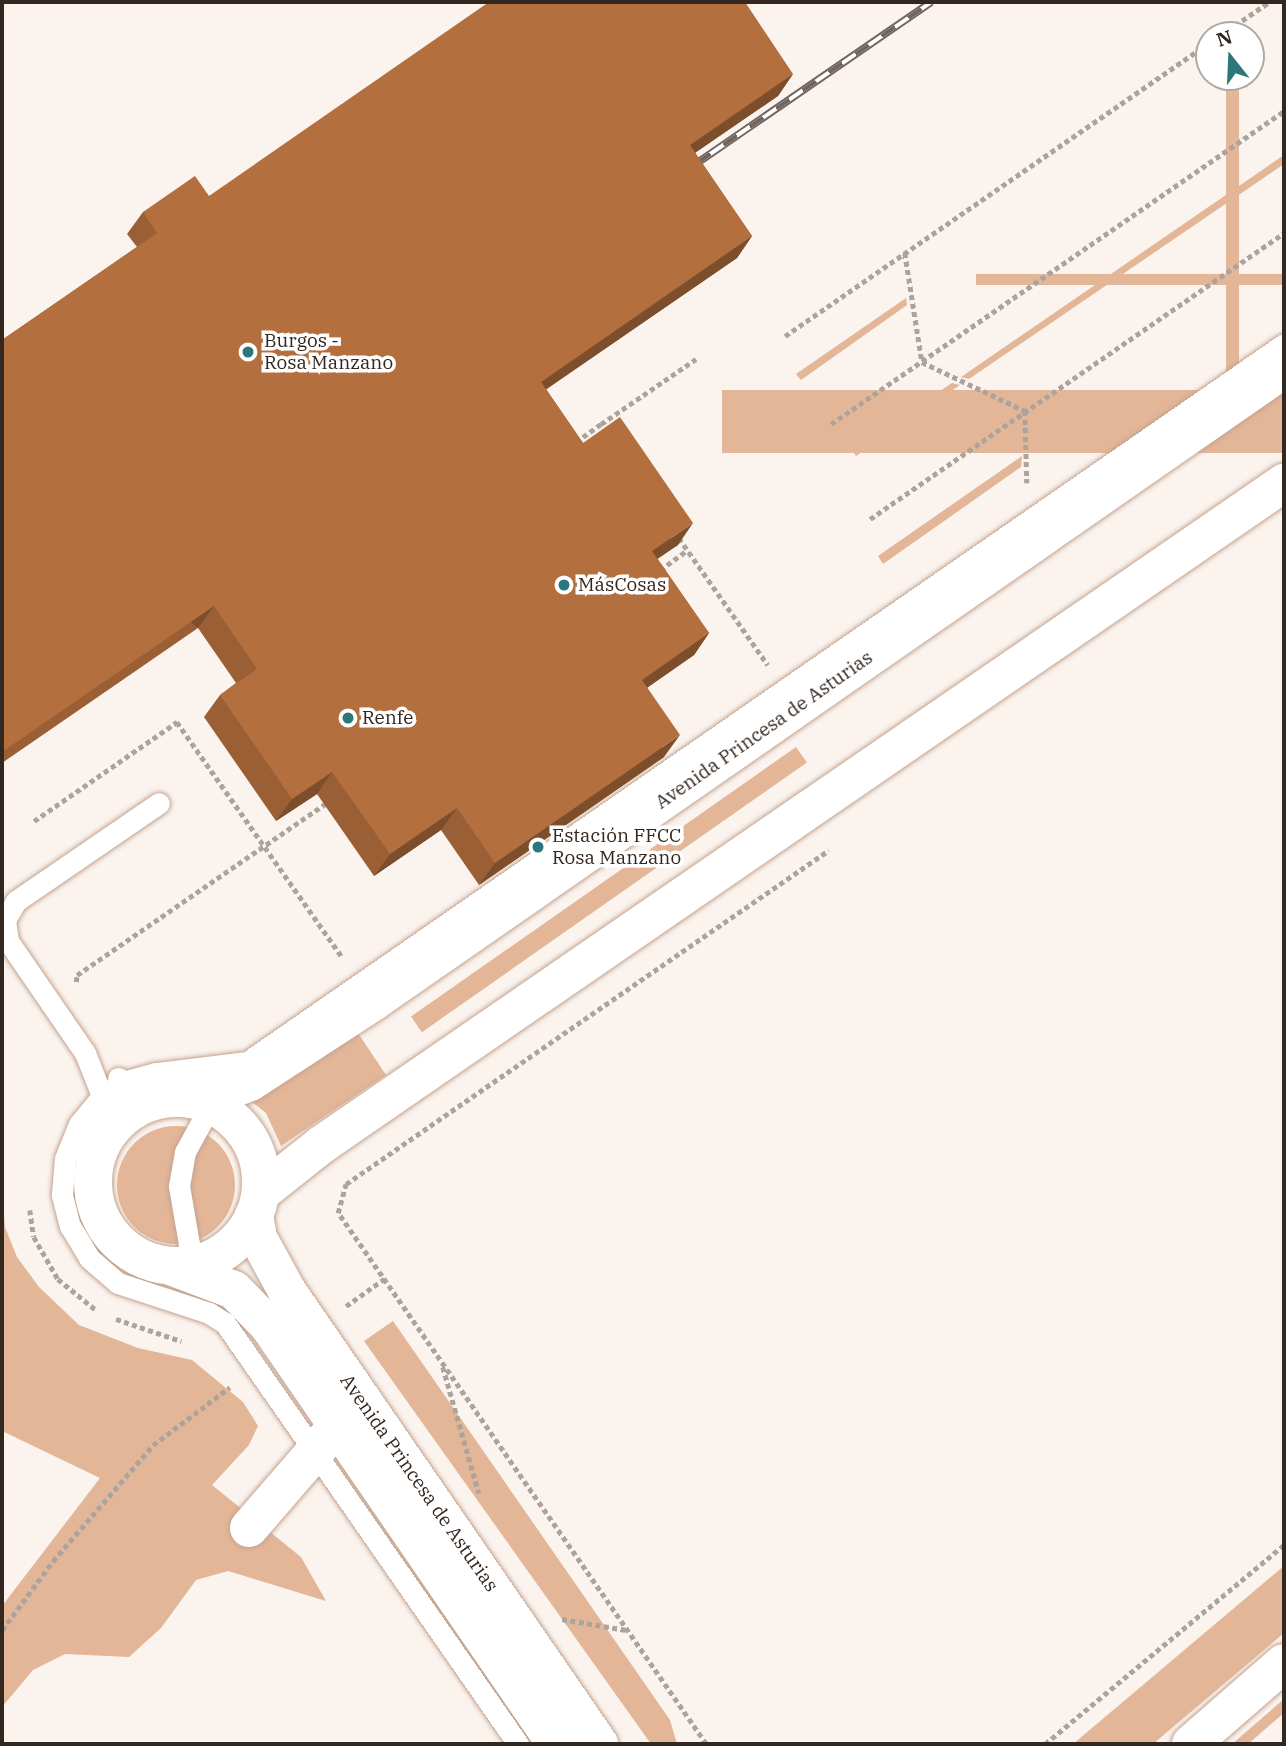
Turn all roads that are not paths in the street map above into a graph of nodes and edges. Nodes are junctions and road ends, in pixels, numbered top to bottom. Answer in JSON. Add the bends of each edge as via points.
{"nodes":[{"id":1,"x":1284,"y":345,"type":"edge"},
{"id":2,"x":1284,"y":369,"type":"edge"},
{"id":3,"x":1284,"y":483,"type":"edge"},
{"id":4,"x":159,"y":803,"type":"dead end"},
{"id":5,"x":85,"y":1053,"type":"junction"},
{"id":6,"x":247,"y":1062,"type":"junction"},
{"id":7,"x":102,"y":1096,"type":"junction"},
{"id":8,"x":181,"y":1096,"type":"junction"},
{"id":9,"x":101,"y":1142,"type":"junction"},
{"id":10,"x":259,"y":1203,"type":"junction"},
{"id":11,"x":190,"y":1269,"type":"junction"},
{"id":12,"x":225,"y":1323,"type":"junction"},
{"id":13,"x":326,"y":1439,"type":"junction"},
{"id":14,"x":249,"y":1528,"type":"dead end"},
{"id":15,"x":1284,"y":1663,"type":"edge"},
{"id":16,"x":518,"y":1744,"type":"edge"},
{"id":17,"x":556,"y":1744,"type":"edge"},
{"id":18,"x":598,"y":1744,"type":"edge"},
{"id":19,"x":1191,"y":1744,"type":"edge"}],
"edges":[{"from":1,"to":6,"type":"lane"},
{"from":2,"to":8,"type":"street","name":"Avenida Princesa de Asturias","via":[[373,1002],[250,1082]]},
{"from":3,"to":10,"type":"street","via":[[424,1075]]},
{"from":4,"to":5,"type":"lane","via":[[16,901],[5,920],[8,941]]},
{"from":5,"to":7,"type":"lane"},
{"from":5,"to":8,"type":"lane"},
{"from":6,"to":8,"type":"lane"},
{"from":6,"to":8,"type":"lane"},
{"from":6,"to":8,"type":"lane"},
{"from":7,"to":8,"type":"lane"},
{"from":7,"to":9,"type":"lane"},
{"from":7,"to":12,"type":"lane","via":[[79,1124],[65,1159],[62,1195],[70,1226],[89,1258],[118,1283],[209,1313]]},
{"from":8,"to":9,"type":"street","name":"Avenida Princesa de Asturias","via":[[122,1116]]},
{"from":8,"to":10,"type":"street","name":"Avenida Princesa de Asturias","via":[[248,1133],[260,1160]]},
{"from":8,"to":11,"type":"lane","via":[[185,1152],[179,1186]]},
{"from":9,"to":11,"type":"street","name":"Avenida Princesa de Asturias","via":[[91,1175],[100,1219],[112,1238],[139,1259]]},
{"from":10,"to":11,"type":"street","via":[[233,1245]]},
{"from":10,"to":18,"type":"street","name":"Avenida Princesa de Asturias","via":[[258,1238],[286,1290]]},
{"from":11,"to":12,"type":"lane"},
{"from":11,"to":13,"type":"street","name":"Avenida Princesa de Asturias","via":[[233,1290],[251,1305]]},
{"from":12,"to":13,"type":"lane"},
{"from":13,"to":14,"type":"street"},
{"from":13,"to":16,"type":"lane"},
{"from":13,"to":17,"type":"street","name":"Avenida Princesa de Asturias"},
{"from":15,"to":19,"type":"street"}]}
